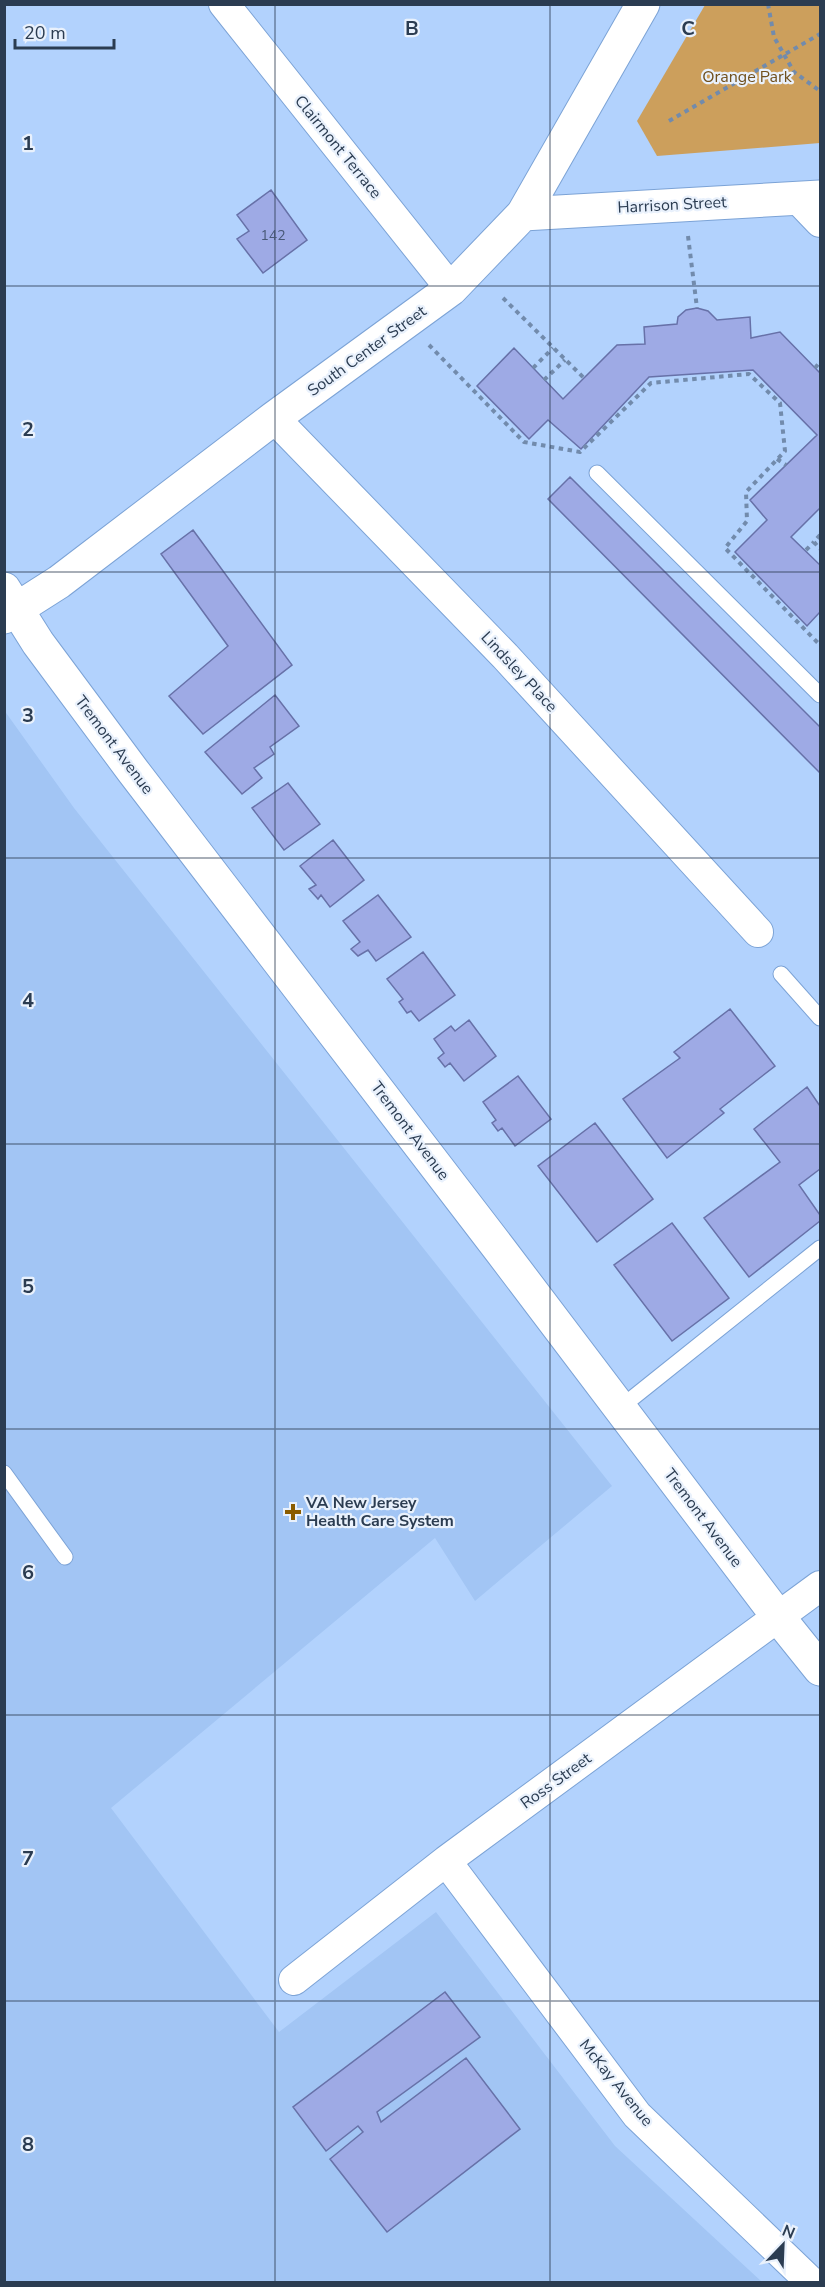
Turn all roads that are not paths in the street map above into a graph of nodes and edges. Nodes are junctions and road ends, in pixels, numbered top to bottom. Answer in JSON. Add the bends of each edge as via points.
{"nodes":[{"id":1,"x":224,"y":4,"type":"edge"},
{"id":2,"x":643,"y":4,"type":"edge"},
{"id":3,"x":813,"y":206,"type":"edge"},
{"id":4,"x":523,"y":214,"type":"junction"},
{"id":5,"x":451,"y":289,"type":"junction"},
{"id":6,"x":274,"y":418,"type":"junction"},
{"id":7,"x":597,"y":473,"type":"dead end"},
{"id":8,"x":8,"y":605,"type":"edge"},
{"id":9,"x":820,"y":695,"type":"edge"},
{"id":10,"x":758,"y":932,"type":"dead end"},
{"id":11,"x":782,"y":974,"type":"dead end"},
{"id":12,"x":820,"y":1018,"type":"edge"},
{"id":13,"x":820,"y":1248,"type":"edge"},
{"id":14,"x":620,"y":1408,"type":"junction"},
{"id":15,"x":4,"y":1473,"type":"edge"},
{"id":16,"x":65,"y":1557,"type":"dead end"},
{"id":17,"x":820,"y":1586,"type":"edge"},
{"id":18,"x":779,"y":1618,"type":"junction"},
{"id":19,"x":820,"y":1669,"type":"edge"},
{"id":20,"x":447,"y":1861,"type":"junction"},
{"id":21,"x":294,"y":1980,"type":"dead end"},
{"id":22,"x":811,"y":2283,"type":"edge"}],
"edges":[{"from":1,"to":5,"type":"street","name":"Clairmont Terrace"},
{"from":2,"to":4,"type":"street","name":"South Center Street"},
{"from":3,"to":4,"type":"street","name":"Harrison Street","via":[[650,206]]},
{"from":4,"to":5,"type":"street","name":"South Center Street"},
{"from":5,"to":6,"type":"street","name":"South Center Street"},
{"from":6,"to":8,"type":"street","name":"South Center Street","via":[[59,582]]},
{"from":6,"to":10,"type":"street","name":"Lindsley Place","via":[[505,656]]},
{"from":7,"to":9,"type":"lane"},
{"from":8,"to":14,"type":"street","name":"Tremont Avenue"},
{"from":11,"to":12,"type":"lane"},
{"from":13,"to":14,"type":"lane"},
{"from":14,"to":18,"type":"street","name":"Tremont Avenue"},
{"from":15,"to":16,"type":"lane"},
{"from":17,"to":18,"type":"street","name":"Ross Street"},
{"from":18,"to":19,"type":"street","name":"Tremont Avenue"},
{"from":18,"to":20,"type":"street","name":"Ross Street"},
{"from":20,"to":21,"type":"street","name":"Ross Street"},
{"from":20,"to":22,"type":"street","name":"McKay Avenue","via":[[638,2115]]}]}
